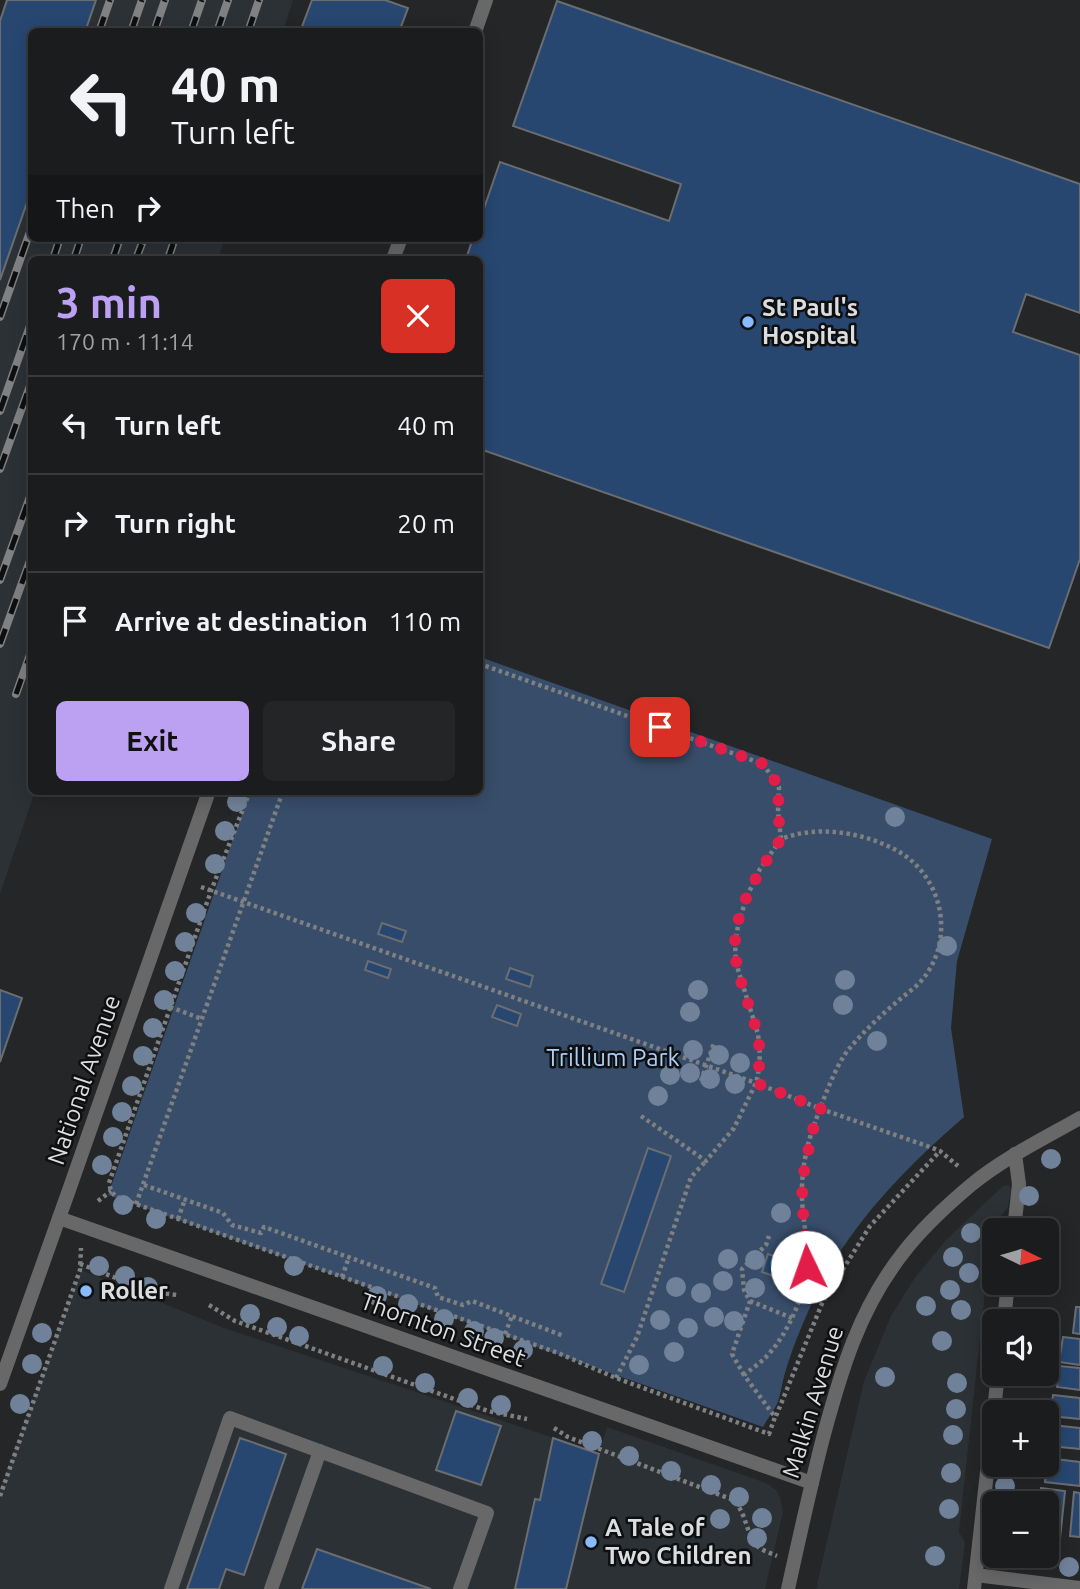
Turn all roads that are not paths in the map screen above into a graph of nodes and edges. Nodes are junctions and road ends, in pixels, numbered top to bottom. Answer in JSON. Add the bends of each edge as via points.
{"nodes":[{"id":1,"x":486,"y":0,"type":"edge"},
{"id":2,"x":476,"y":28,"type":"edge"},
{"id":3,"x":207,"y":795,"type":"edge"},
{"id":4,"x":1080,"y":1118,"type":"edge"},
{"id":5,"x":1015,"y":1154,"type":"junction"},
{"id":6,"x":59,"y":1218,"type":"junction"},
{"id":7,"x":1016,"y":1218,"type":"edge"},
{"id":8,"x":0,"y":1384,"type":"edge"},
{"id":9,"x":997,"y":1386,"type":"edge"},
{"id":10,"x":320,"y":1451,"type":"junction"},
{"id":11,"x":812,"y":1483,"type":"junction"},
{"id":12,"x":975,"y":1582,"type":"edge"},
{"id":13,"x":1080,"y":1588,"type":"edge"},
{"id":14,"x":171,"y":1589,"type":"edge"},
{"id":15,"x":271,"y":1589,"type":"edge"},
{"id":16,"x":460,"y":1589,"type":"edge"},
{"id":17,"x":788,"y":1589,"type":"edge"}],
"edges":[{"from":1,"to":2,"type":"street"},
{"from":3,"to":6,"type":"street","name":"National Avenue"},
{"from":4,"to":5,"type":"street","name":"Malkin Avenue"},
{"from":5,"to":7,"type":"street","via":[[1020,1184]]},
{"from":5,"to":11,"type":"street","name":"Malkin Avenue","via":[[929,1223],[884,1280],[845,1360]]},
{"from":6,"to":8,"type":"street","name":"National Avenue"},
{"from":6,"to":11,"type":"street","name":"Thornton Street"},
{"from":9,"to":12,"type":"street"},
{"from":10,"to":14,"type":"street","via":[[230,1418]]},
{"from":10,"to":15,"type":"street"},
{"from":10,"to":16,"type":"street","via":[[487,1513]]},
{"from":11,"to":17,"type":"street","name":"Malkin Avenue"},
{"from":12,"to":13,"type":"street"}]}
